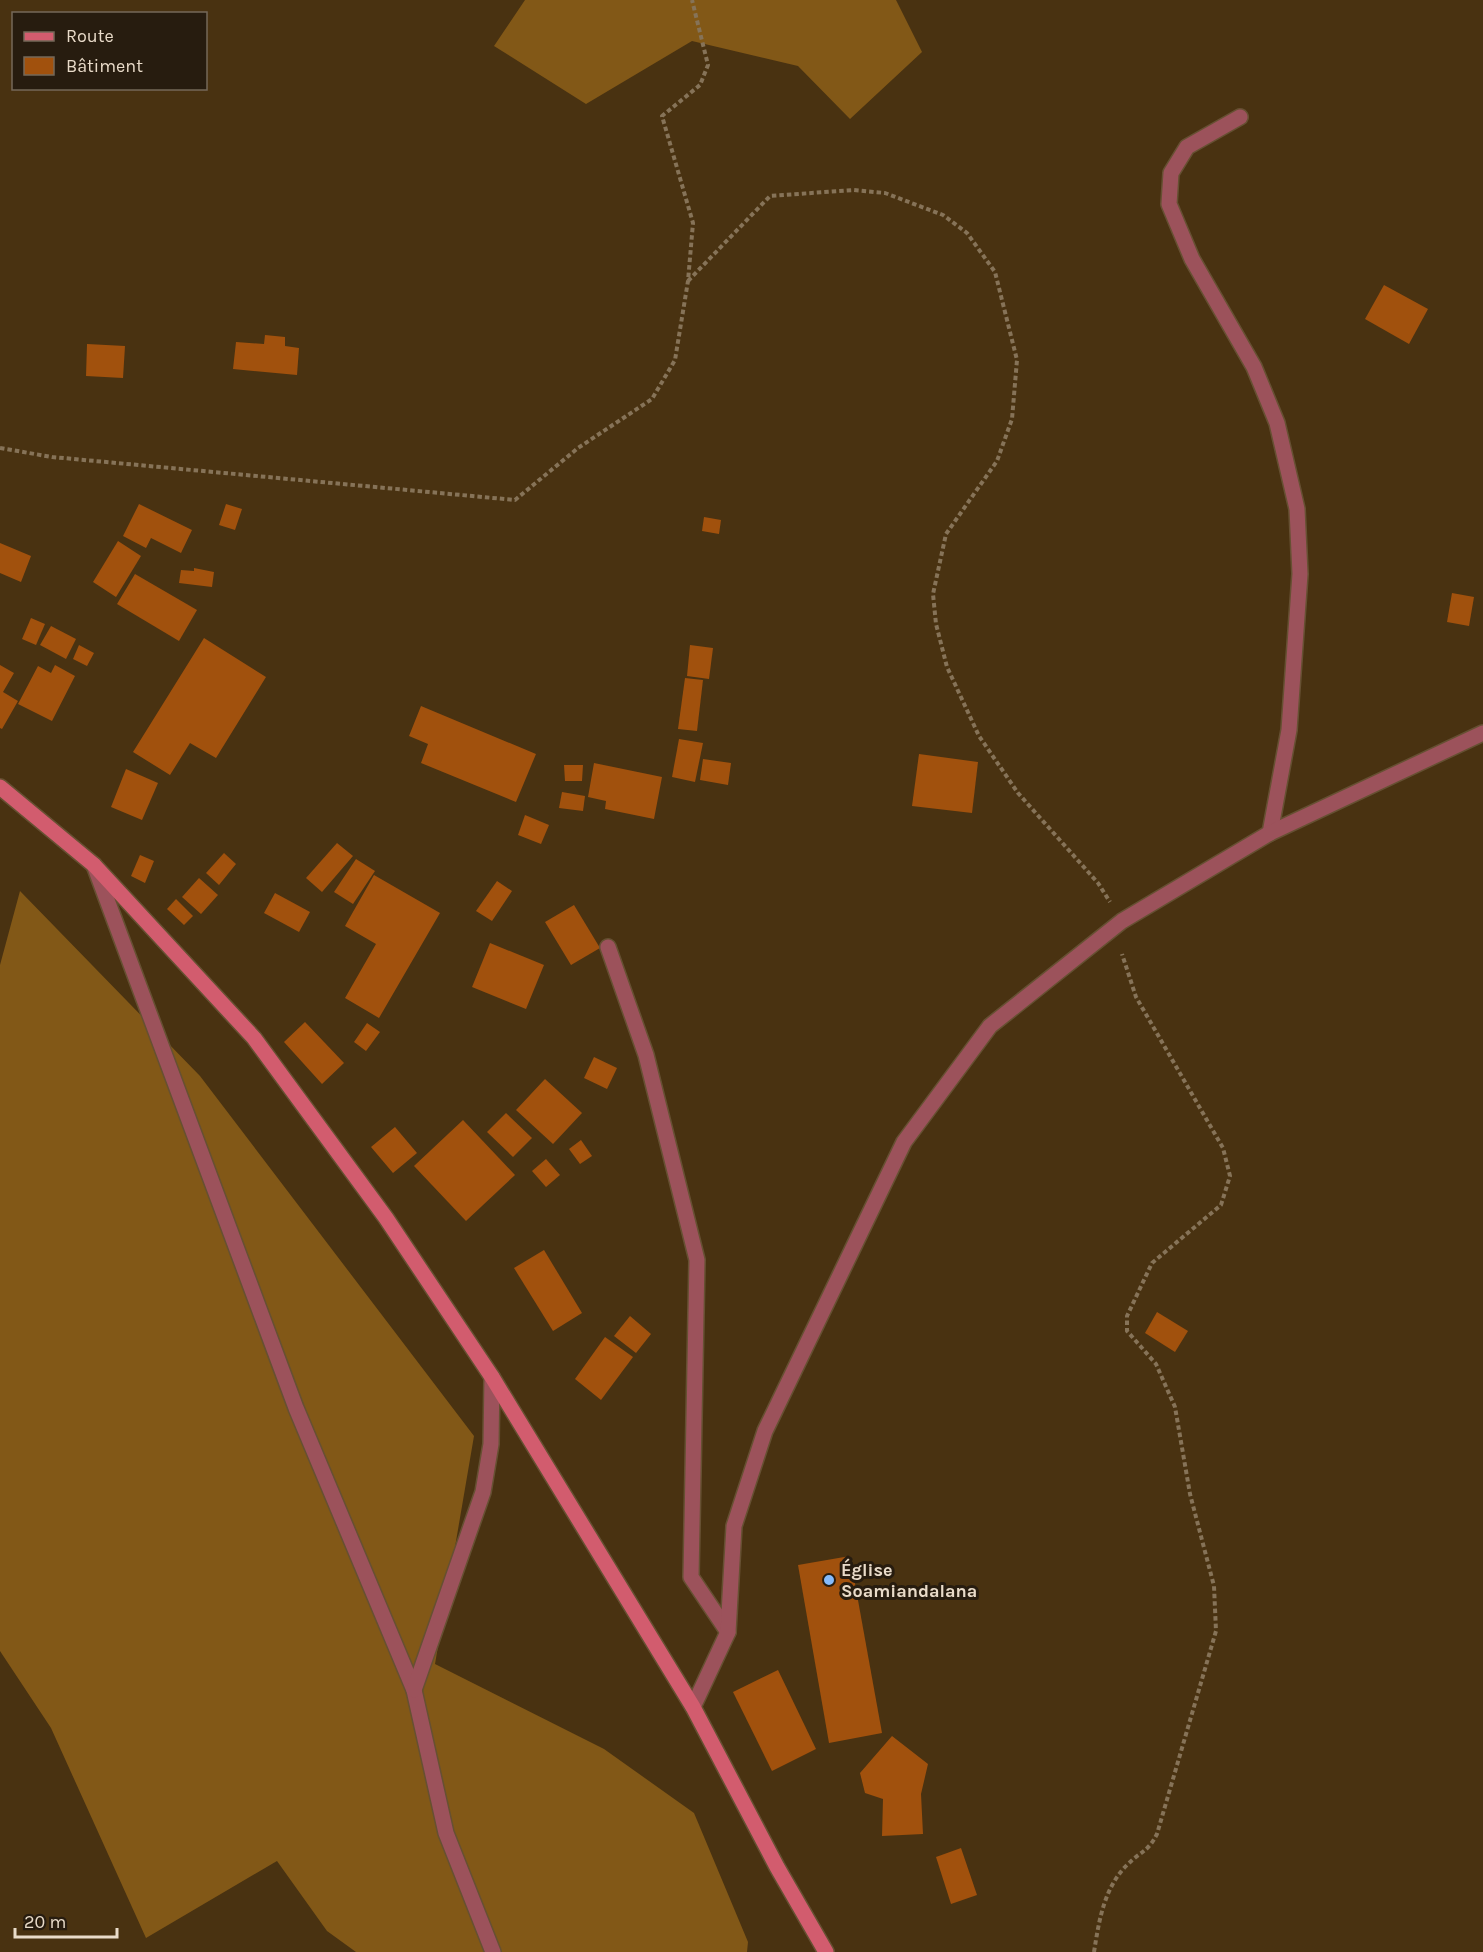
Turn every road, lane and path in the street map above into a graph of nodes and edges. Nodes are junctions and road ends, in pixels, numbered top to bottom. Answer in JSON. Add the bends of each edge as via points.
{"nodes":[{"id":1,"x":692,"y":0,"type":"edge"},
{"id":2,"x":1240,"y":117,"type":"dead end"},
{"id":3,"x":688,"y":281,"type":"junction"},
{"id":4,"x":0,"y":448,"type":"edge"},
{"id":5,"x":1483,"y":733,"type":"edge"},
{"id":6,"x":0,"y":787,"type":"edge"},
{"id":7,"x":1270,"y":833,"type":"junction"},
{"id":8,"x":94,"y":865,"type":"junction"},
{"id":9,"x":1122,"y":921,"type":"junction"},
{"id":10,"x":608,"y":948,"type":"dead end"},
{"id":11,"x":492,"y":1377,"type":"junction"},
{"id":12,"x":728,"y":1632,"type":"junction"},
{"id":13,"x":414,"y":1690,"type":"junction"},
{"id":14,"x":693,"y":1707,"type":"junction"},
{"id":15,"x":493,"y":1952,"type":"edge"},
{"id":16,"x":826,"y":1952,"type":"edge"},
{"id":17,"x":1094,"y":1952,"type":"edge"}],
"edges":[{"from":1,"to":3,"type":"path","via":[[708,65],[700,85],[662,116],[693,223]]},
{"from":2,"to":7,"type":"street","via":[[1187,147],[1171,173],[1169,204],[1192,259],[1254,367],[1277,423],[1297,509],[1300,574],[1289,730]]},
{"from":3,"to":4,"type":"path","via":[[675,360],[652,399],[578,448],[515,500],[52,457]]},
{"from":3,"to":9,"type":"path","via":[[770,196],[854,190],[885,193],[943,215],[967,233],[995,272],[1017,360],[1012,419],[997,462],[946,534],[933,594],[936,624],[946,667],[979,736],[1018,793],[1098,883]]},
{"from":5,"to":7,"type":"street"},
{"from":6,"to":8,"type":"main road"},
{"from":7,"to":9,"type":"street"},
{"from":8,"to":11,"type":"main road","via":[[254,1038],[386,1218]]},
{"from":8,"to":13,"type":"street","via":[[296,1408]]},
{"from":9,"to":12,"type":"street","via":[[990,1026],[904,1142],[765,1431],[734,1526]]},
{"from":9,"to":17,"type":"path","via":[[1122,954],[1136,997],[1223,1148],[1230,1176],[1221,1205],[1152,1263],[1127,1316],[1127,1330],[1156,1364],[1175,1407],[1190,1494],[1214,1586],[1216,1631],[1157,1834],[1150,1847],[1127,1865],[1110,1890],[1099,1918]]},
{"from":10,"to":12,"type":"street","via":[[646,1055],[697,1260],[691,1577]]},
{"from":11,"to":13,"type":"street","via":[[491,1444],[483,1491]]},
{"from":11,"to":14,"type":"main road"},
{"from":12,"to":14,"type":"street"},
{"from":13,"to":15,"type":"street","via":[[446,1833]]},
{"from":14,"to":16,"type":"main road"}]}
